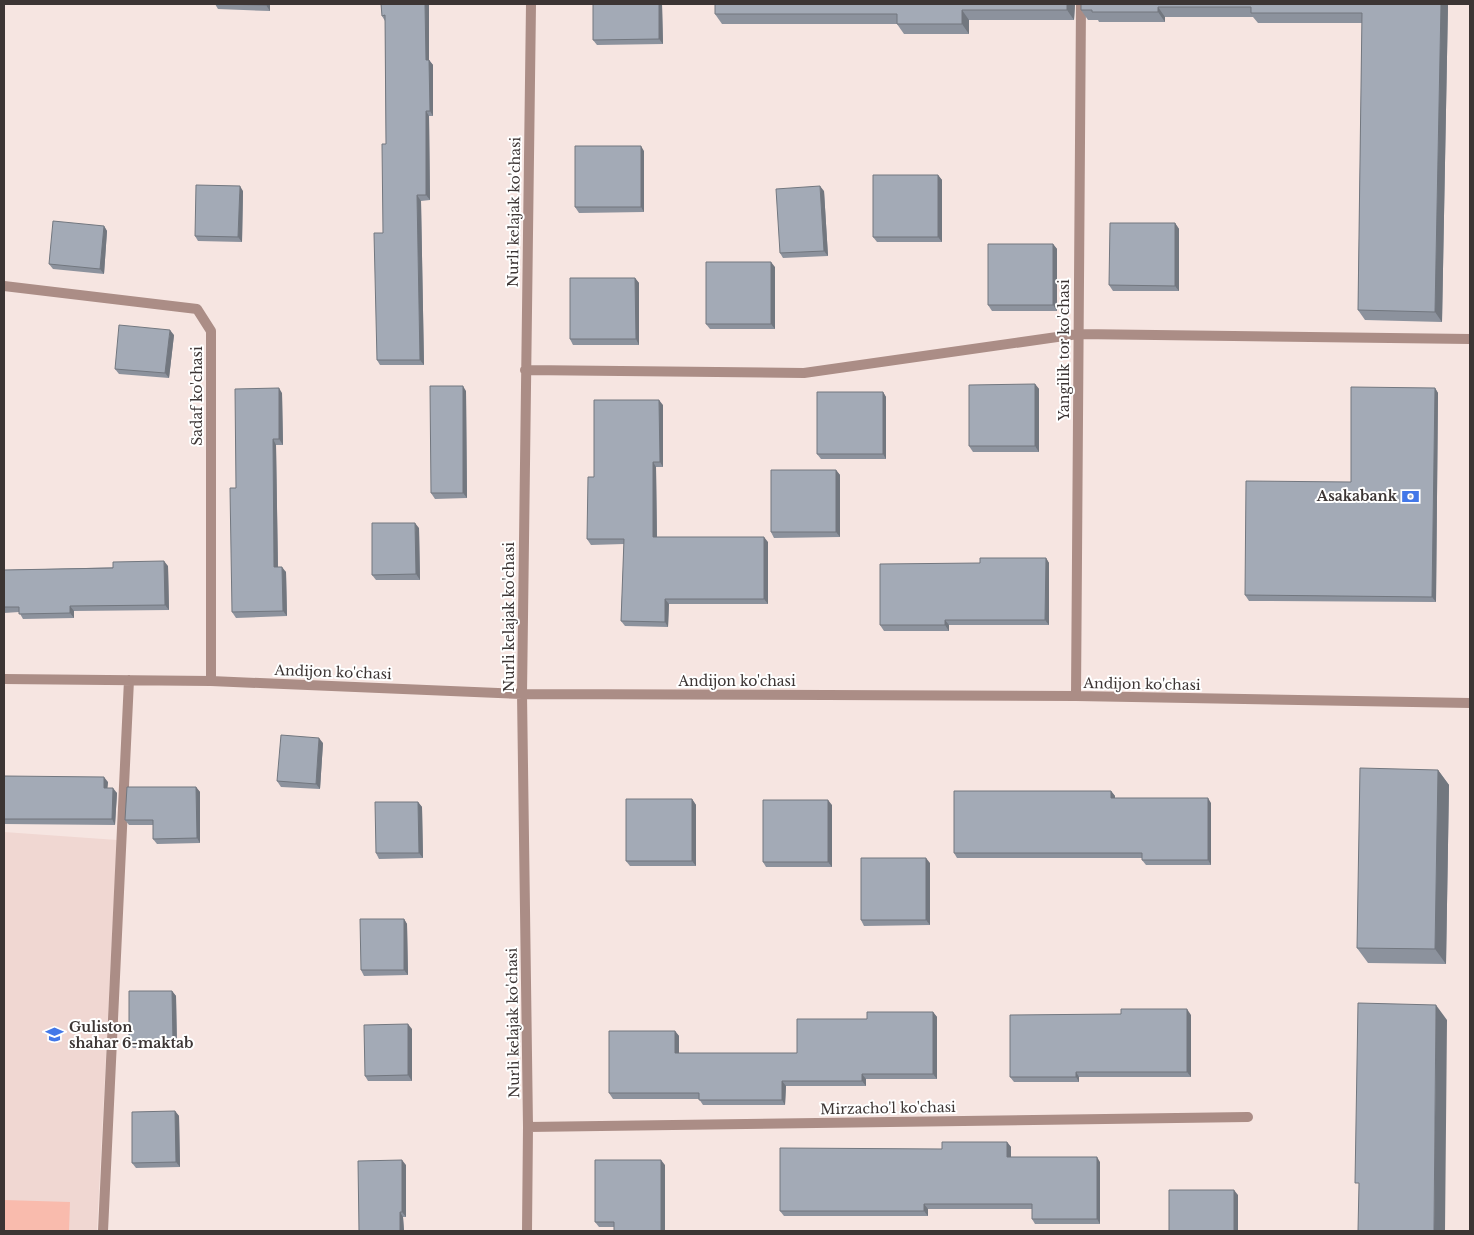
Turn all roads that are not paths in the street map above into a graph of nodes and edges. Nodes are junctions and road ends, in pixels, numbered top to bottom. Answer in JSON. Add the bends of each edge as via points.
{"nodes":[{"id":1,"x":531,"y":4,"type":"edge"},
{"id":2,"x":1081,"y":4,"type":"edge"},
{"id":3,"x":4,"y":286,"type":"edge"},
{"id":4,"x":1078,"y":334,"type":"junction"},
{"id":5,"x":1470,"y":339,"type":"edge"},
{"id":6,"x":525,"y":370,"type":"junction"},
{"id":7,"x":4,"y":679,"type":"edge"},
{"id":8,"x":129,"y":680,"type":"junction"},
{"id":9,"x":211,"y":681,"type":"junction"},
{"id":10,"x":522,"y":694,"type":"junction"},
{"id":11,"x":1076,"y":696,"type":"junction"},
{"id":12,"x":1470,"y":703,"type":"edge"},
{"id":13,"x":1248,"y":1117,"type":"dead end"},
{"id":14,"x":528,"y":1127,"type":"junction"},
{"id":15,"x":103,"y":1231,"type":"edge"},
{"id":16,"x":527,"y":1231,"type":"edge"}],
"edges":[{"from":1,"to":6,"type":"street","name":"Nurli kelajak ko'chasi"},
{"from":2,"to":4,"type":"street","name":"Yangilik tor ko'chasi"},
{"from":3,"to":9,"type":"street","name":"Sadaf ko'chasi","via":[[197,309],[211,330]]},
{"from":4,"to":5,"type":"street"},
{"from":4,"to":6,"type":"street","via":[[804,373]]},
{"from":4,"to":11,"type":"street","name":"Yangilik tor ko'chasi"},
{"from":6,"to":10,"type":"street","name":"Nurli kelajak ko'chasi"},
{"from":7,"to":8,"type":"street","name":"Andijon ko'chasi"},
{"from":8,"to":9,"type":"street","name":"Andijon ko'chasi"},
{"from":8,"to":15,"type":"street"},
{"from":9,"to":10,"type":"street","name":"Andijon ko'chasi"},
{"from":10,"to":11,"type":"street","name":"Andijon ko'chasi"},
{"from":10,"to":14,"type":"street","name":"Nurli kelajak ko'chasi"},
{"from":11,"to":12,"type":"street","name":"Andijon ko'chasi"},
{"from":13,"to":14,"type":"street","name":"Mirzacho'l ko'chasi"},
{"from":14,"to":16,"type":"street","name":"Nurli kelajak ko'chasi"}]}
